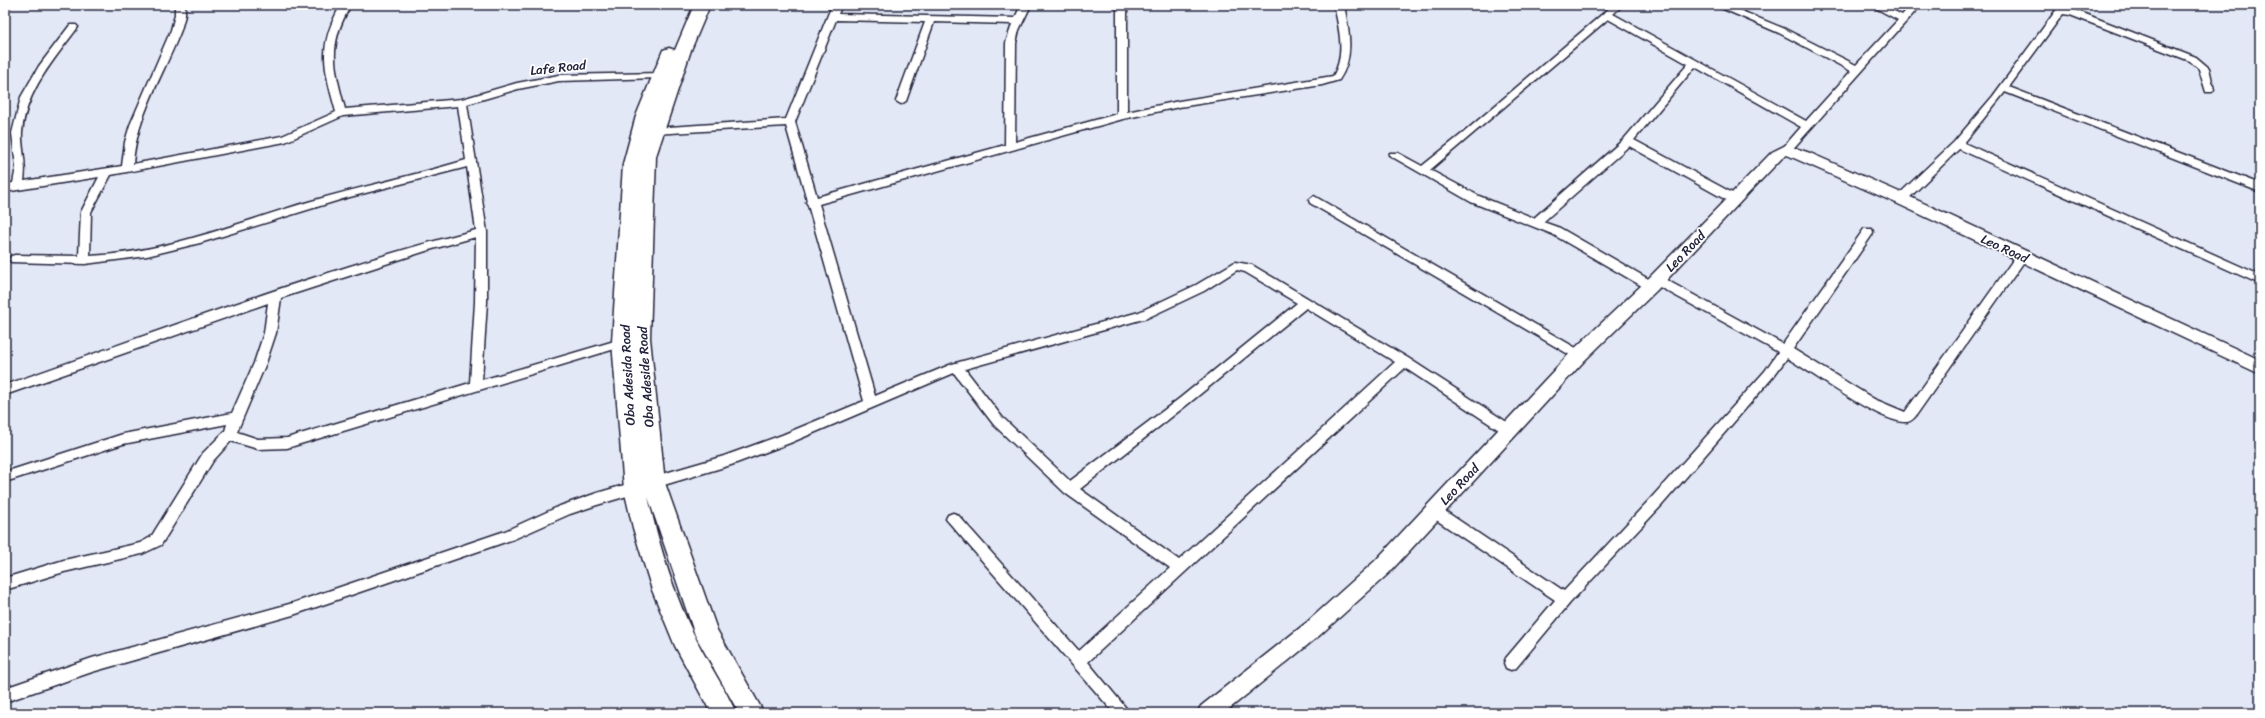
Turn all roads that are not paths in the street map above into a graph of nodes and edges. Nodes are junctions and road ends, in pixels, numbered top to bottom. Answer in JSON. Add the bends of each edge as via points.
{"nodes":[{"id":1,"x":180,"y":5,"type":"edge"},
{"id":2,"x":346,"y":5,"type":"edge"},
{"id":3,"x":689,"y":5,"type":"edge"},
{"id":4,"x":702,"y":5,"type":"edge"},
{"id":5,"x":837,"y":5,"type":"edge"},
{"id":6,"x":1026,"y":5,"type":"edge"},
{"id":7,"x":1122,"y":5,"type":"edge"},
{"id":8,"x":1340,"y":5,"type":"edge"},
{"id":9,"x":1618,"y":5,"type":"edge"},
{"id":10,"x":1719,"y":5,"type":"edge"},
{"id":11,"x":1875,"y":5,"type":"edge"},
{"id":12,"x":1916,"y":5,"type":"edge"},
{"id":13,"x":1608,"y":15,"type":"junction"},
{"id":14,"x":833,"y":17,"type":"junction"},
{"id":15,"x":931,"y":18,"type":"junction"},
{"id":16,"x":1904,"y":19,"type":"junction"},
{"id":17,"x":1019,"y":21,"type":"junction"},
{"id":18,"x":74,"y":27,"type":"dead end"},
{"id":19,"x":1693,"y":64,"type":"junction"},
{"id":20,"x":1857,"y":70,"type":"junction"},
{"id":21,"x":659,"y":75,"type":"junction"},
{"id":22,"x":2003,"y":88,"type":"junction"},
{"id":23,"x":2209,"y":90,"type":"dead end"},
{"id":24,"x":901,"y":101,"type":"dead end"},
{"id":25,"x":462,"y":102,"type":"junction"},
{"id":26,"x":341,"y":113,"type":"junction"},
{"id":27,"x":1122,"y":116,"type":"junction"},
{"id":28,"x":790,"y":122,"type":"junction"},
{"id":29,"x":1806,"y":125,"type":"junction"},
{"id":30,"x":654,"y":131,"type":"junction"},
{"id":31,"x":1628,"y":141,"type":"junction"},
{"id":32,"x":1958,"y":144,"type":"junction"},
{"id":33,"x":1010,"y":148,"type":"junction"},
{"id":34,"x":1786,"y":150,"type":"junction"},
{"id":35,"x":1394,"y":155,"type":"dead end"},
{"id":36,"x":471,"y":162,"type":"junction"},
{"id":37,"x":128,"y":168,"type":"junction"},
{"id":38,"x":1423,"y":170,"type":"junction"},
{"id":39,"x":106,"y":172,"type":"junction"},
{"id":40,"x":18,"y":186,"type":"junction"},
{"id":41,"x":5,"y":188,"type":"edge"},
{"id":42,"x":2260,"y":188,"type":"edge"},
{"id":43,"x":1901,"y":198,"type":"junction"},
{"id":44,"x":1734,"y":199,"type":"junction"},
{"id":45,"x":1314,"y":200,"type":"dead end"},
{"id":46,"x":811,"y":202,"type":"junction"},
{"id":47,"x":1536,"y":222,"type":"junction"},
{"id":48,"x":482,"y":232,"type":"junction"},
{"id":49,"x":1868,"y":232,"type":"dead end"},
{"id":50,"x":2022,"y":256,"type":"junction"},
{"id":51,"x":15,"y":259,"type":"dead end"},
{"id":52,"x":85,"y":260,"type":"junction"},
{"id":53,"x":2260,"y":280,"type":"edge"},
{"id":54,"x":1654,"y":283,"type":"junction"},
{"id":55,"x":275,"y":297,"type":"junction"},
{"id":56,"x":1306,"y":302,"type":"junction"},
{"id":57,"x":631,"y":340,"type":"junction"},
{"id":58,"x":1785,"y":352,"type":"junction"},
{"id":59,"x":1579,"y":355,"type":"junction"},
{"id":60,"x":1404,"y":361,"type":"junction"},
{"id":61,"x":2260,"y":367,"type":"edge"},
{"id":62,"x":956,"y":368,"type":"junction"},
{"id":63,"x":476,"y":385,"type":"junction"},
{"id":64,"x":5,"y":390,"type":"edge"},
{"id":65,"x":870,"y":402,"type":"junction"},
{"id":66,"x":236,"y":417,"type":"junction"},
{"id":67,"x":1509,"y":430,"type":"junction"},
{"id":68,"x":230,"y":434,"type":"junction"},
{"id":69,"x":5,"y":477,"type":"edge"},
{"id":70,"x":654,"y":483,"type":"junction"},
{"id":71,"x":635,"y":489,"type":"junction"},
{"id":72,"x":1070,"y":489,"type":"junction"},
{"id":73,"x":1434,"y":511,"type":"junction"},
{"id":74,"x":953,"y":519,"type":"dead end"},
{"id":75,"x":1180,"y":568,"type":"junction"},
{"id":76,"x":5,"y":584,"type":"edge"},
{"id":77,"x":1565,"y":599,"type":"junction"},
{"id":78,"x":1080,"y":660,"type":"junction"},
{"id":79,"x":1511,"y":663,"type":"dead end"},
{"id":80,"x":5,"y":695,"type":"edge"},
{"id":81,"x":724,"y":713,"type":"edge"},
{"id":82,"x":752,"y":713,"type":"edge"},
{"id":83,"x":1122,"y":713,"type":"edge"},
{"id":84,"x":1208,"y":713,"type":"edge"}],
"edges":[{"from":1,"to":37,"type":"street","via":[[181,18],[177,31],[131,138]]},
{"from":2,"to":26,"type":"street","via":[[333,26],[328,48]]},
{"from":3,"to":21,"type":"main road","name":"Oba Adesida Road"},
{"from":4,"to":30,"type":"main road","name":"Oba Adeside Road"},
{"from":5,"to":14,"type":"street"},
{"from":6,"to":17,"type":"street"},
{"from":7,"to":27,"type":"street"},
{"from":8,"to":27,"type":"street","via":[[1345,38],[1343,66],[1336,78]]},
{"from":9,"to":13,"type":"street"},
{"from":10,"to":20,"type":"street","via":[[1796,38]]},
{"from":11,"to":16,"type":"street"},
{"from":12,"to":16,"type":"street"},
{"from":13,"to":19,"type":"street"},
{"from":13,"to":38,"type":"street","via":[[1469,135]]},
{"from":14,"to":15,"type":"street"},
{"from":14,"to":28,"type":"street"},
{"from":15,"to":17,"type":"street"},
{"from":15,"to":24,"type":"street"},
{"from":16,"to":20,"type":"street"},
{"from":17,"to":33,"type":"street","via":[[1011,43],[1010,56]]},
{"from":18,"to":40,"type":"street","via":[[42,68],[26,97],[17,133],[21,167]]},
{"from":19,"to":29,"type":"street"},
{"from":19,"to":31,"type":"street"},
{"from":20,"to":29,"type":"street"},
{"from":21,"to":25,"type":"street","name":"Lafe Road","via":[[559,78],[517,86]]},
{"from":21,"to":57,"type":"main road","name":"Oba Adesida Road","via":[[632,156],[629,181]]},
{"from":22,"to":23,"type":"street","via":[[2060,11],[2066,10],[2193,59],[2204,68]]},
{"from":22,"to":32,"type":"street"},
{"from":22,"to":42,"type":"street"},
{"from":25,"to":26,"type":"street","name":"Lafe Road"},
{"from":25,"to":36,"type":"street"},
{"from":26,"to":37,"type":"street","name":"Lafe Road","via":[[285,139]]},
{"from":27,"to":33,"type":"street"},
{"from":28,"to":30,"type":"street"},
{"from":28,"to":46,"type":"street"},
{"from":29,"to":34,"type":"street"},
{"from":30,"to":57,"type":"main road","name":"Oba Adeside Road","via":[[647,156]]},
{"from":31,"to":44,"type":"street"},
{"from":31,"to":47,"type":"street"},
{"from":32,"to":43,"type":"street"},
{"from":32,"to":53,"type":"street"},
{"from":33,"to":46,"type":"street"},
{"from":34,"to":43,"type":"street","name":"Leo Road"},
{"from":34,"to":44,"type":"street","name":"Leo Road"},
{"from":35,"to":38,"type":"street"},
{"from":36,"to":48,"type":"street"},
{"from":36,"to":52,"type":"street","via":[[329,200],[256,224],[182,244]]},
{"from":37,"to":39,"type":"street","name":"Lafe Road"},
{"from":38,"to":47,"type":"street","via":[[1497,210]]},
{"from":39,"to":40,"type":"street","name":"Lafe Road"},
{"from":39,"to":52,"type":"street","via":[[86,212]]},
{"from":40,"to":41,"type":"street","name":"Lafe Road"},
{"from":43,"to":50,"type":"street","name":"Leo Road"},
{"from":44,"to":54,"type":"street","name":"Leo Road"},
{"from":45,"to":59,"type":"street"},
{"from":46,"to":65,"type":"street"},
{"from":47,"to":54,"type":"street"},
{"from":48,"to":55,"type":"street","via":[[390,257]]},
{"from":48,"to":63,"type":"street","via":[[482,302]]},
{"from":49,"to":58,"type":"street"},
{"from":50,"to":58,"type":"street","via":[[1912,414],[1907,417],[1892,413]]},
{"from":50,"to":61,"type":"street","name":"Leo Road"},
{"from":51,"to":52,"type":"street"},
{"from":54,"to":58,"type":"street"},
{"from":54,"to":59,"type":"street","name":"Leo Road"},
{"from":55,"to":64,"type":"street"},
{"from":55,"to":66,"type":"street","via":[[270,333]]},
{"from":56,"to":60,"type":"street"},
{"from":56,"to":62,"type":"street","via":[[1248,268],[1235,266],[1200,288],[1143,315]]},
{"from":56,"to":72,"type":"street"},
{"from":57,"to":63,"type":"street"},
{"from":57,"to":70,"type":"main road","name":"Oba Adeside Road"},
{"from":57,"to":71,"type":"main road","name":"Oba Adesida Road"},
{"from":58,"to":77,"type":"street","via":[[1769,374],[1657,501]]},
{"from":59,"to":67,"type":"street","name":"Leo Road"},
{"from":60,"to":67,"type":"street"},
{"from":60,"to":75,"type":"street"},
{"from":62,"to":65,"type":"street"},
{"from":62,"to":72,"type":"street","via":[[998,421]]},
{"from":63,"to":68,"type":"street","via":[[287,443],[264,446],[242,442]]},
{"from":65,"to":70,"type":"street","via":[[766,446]]},
{"from":66,"to":68,"type":"street"},
{"from":66,"to":69,"type":"street","via":[[123,439]]},
{"from":67,"to":73,"type":"street","name":"Leo Road"},
{"from":68,"to":76,"type":"street","via":[[208,457],[156,541],[142,548],[64,566]]},
{"from":70,"to":71,"type":"street"},
{"from":70,"to":82,"type":"main road","name":"Oba Adeside Road","via":[[707,635]]},
{"from":71,"to":80,"type":"street","via":[[565,510],[509,535],[308,604],[92,665]]},
{"from":71,"to":81,"type":"main road","name":"Oba Adesida Road","via":[[644,528],[664,590],[687,646]]},
{"from":72,"to":75,"type":"street"},
{"from":73,"to":77,"type":"street"},
{"from":73,"to":84,"type":"street","name":"Leo Road","via":[[1382,567],[1313,629]]},
{"from":74,"to":78,"type":"street","via":[[989,562]]},
{"from":75,"to":78,"type":"street"},
{"from":77,"to":79,"type":"street"},
{"from":78,"to":83,"type":"street"}]}
